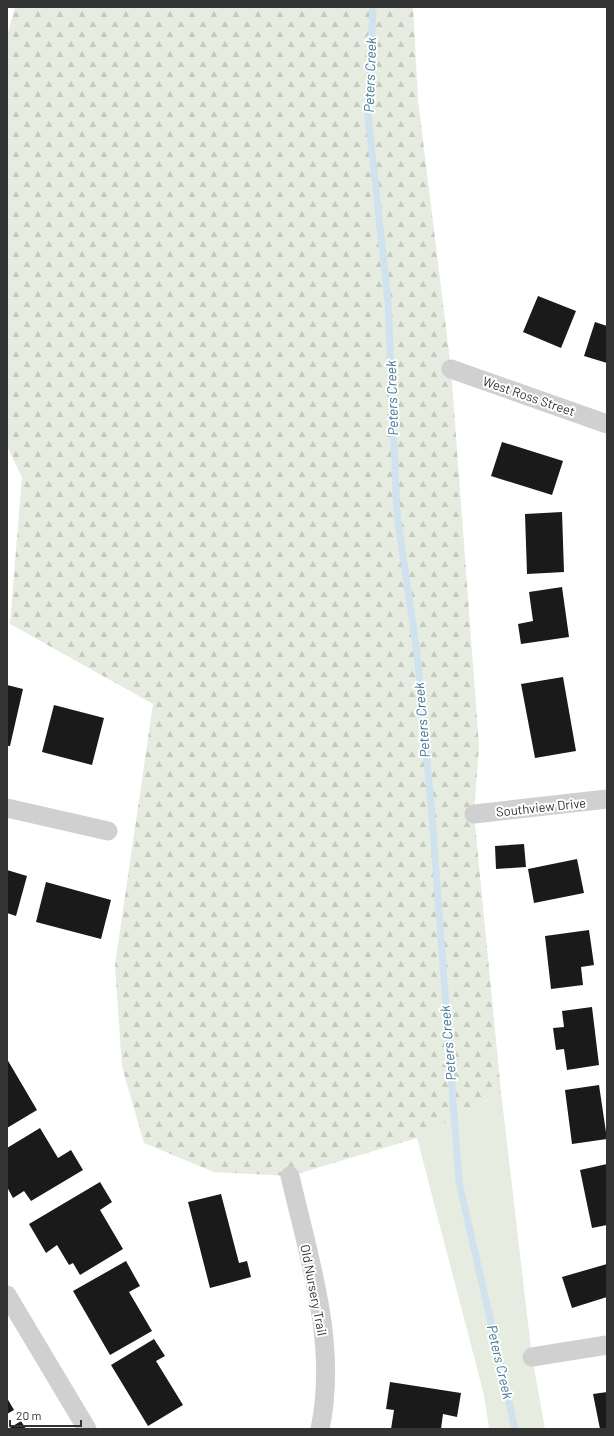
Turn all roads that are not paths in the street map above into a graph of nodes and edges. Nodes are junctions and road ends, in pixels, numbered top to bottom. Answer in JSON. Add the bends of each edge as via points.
{"nodes":[{"id":1,"x":451,"y":369,"type":"dead end"},
{"id":2,"x":607,"y":424,"type":"edge"},
{"id":3,"x":607,"y":799,"type":"edge"},
{"id":4,"x":7,"y":808,"type":"edge"},
{"id":5,"x":474,"y":814,"type":"dead end"},
{"id":6,"x":108,"y":831,"type":"dead end"},
{"id":7,"x":290,"y":1176,"type":"dead end"},
{"id":8,"x":7,"y":1295,"type":"edge"},
{"id":9,"x":607,"y":1345,"type":"edge"},
{"id":10,"x":532,"y":1357,"type":"dead end"},
{"id":11,"x":86,"y":1429,"type":"edge"},
{"id":12,"x":320,"y":1429,"type":"edge"}],
"edges":[{"from":1,"to":2,"type":"street","name":"West Ross Street"},
{"from":3,"to":5,"type":"street","name":"Southview Drive"},
{"from":4,"to":6,"type":"street"},
{"from":7,"to":12,"type":"street","name":"Old Nursery Trail","via":[[321,1314],[327,1365],[325,1405]]},
{"from":8,"to":11,"type":"street"},
{"from":9,"to":10,"type":"street"}]}
